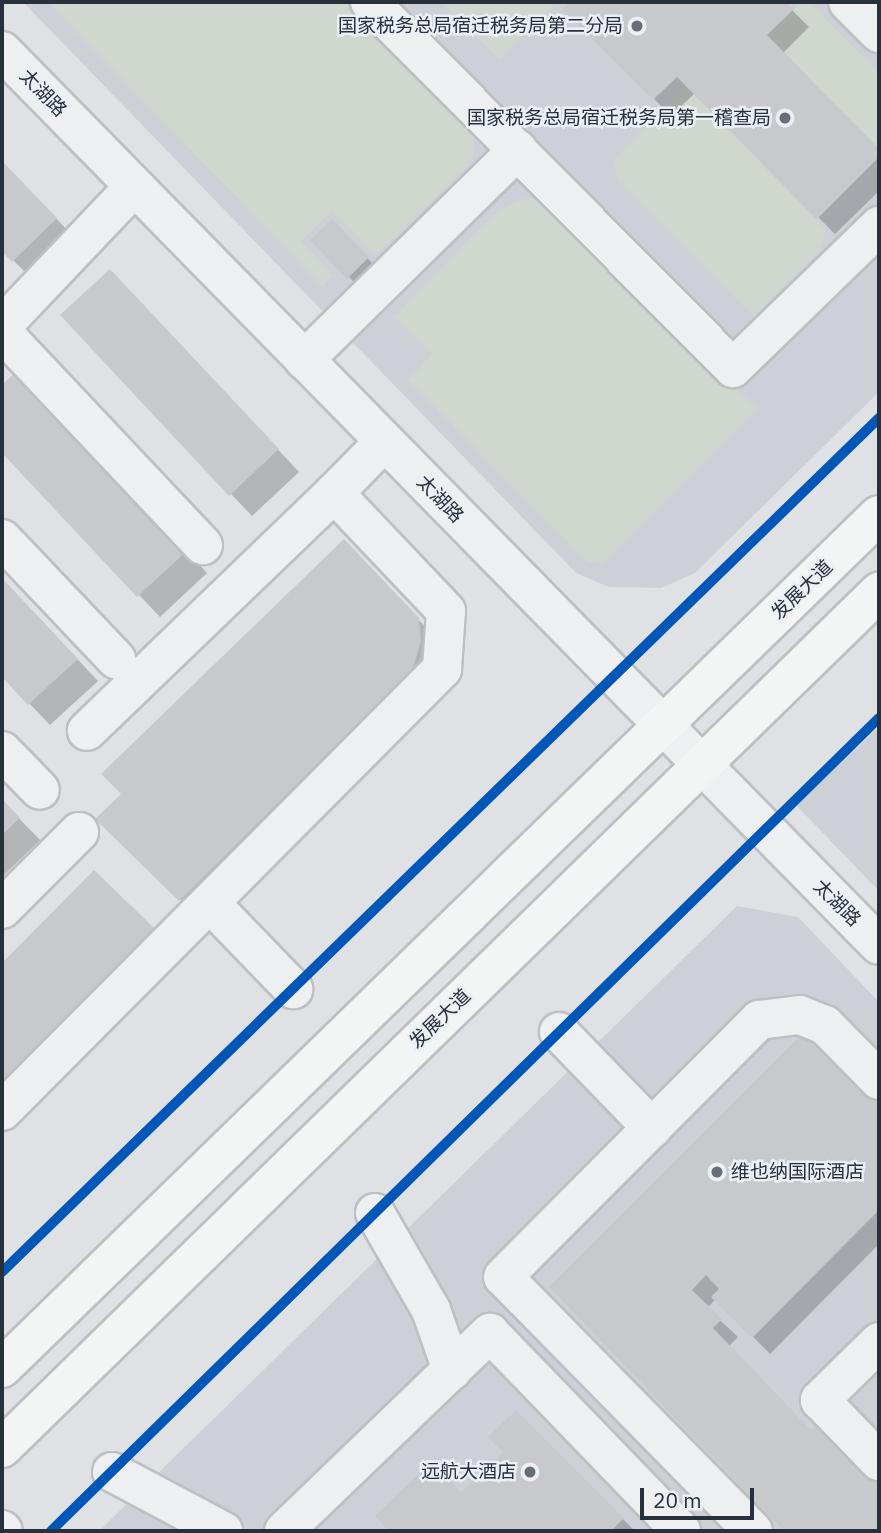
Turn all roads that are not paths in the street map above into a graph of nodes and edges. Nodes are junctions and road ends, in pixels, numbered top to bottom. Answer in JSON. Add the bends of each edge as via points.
{"nodes":[{"id":1,"x":370,"y":2,"type":"edge"},
{"id":2,"x":848,"y":2,"type":"edge"},
{"id":3,"x":879,"y":33,"type":"edge"},
{"id":4,"x":2,"y":51,"type":"edge"},
{"id":5,"x":519,"y":150,"type":"junction"},
{"id":6,"x":134,"y":187,"type":"junction"},
{"id":7,"x":879,"y":226,"type":"edge"},
{"id":8,"x":2,"y":326,"type":"edge"},
{"id":9,"x":2,"y":332,"type":"edge"},
{"id":10,"x":304,"y":360,"type":"junction"},
{"id":11,"x":384,"y":442,"type":"junction"},
{"id":12,"x":334,"y":493,"type":"junction"},
{"id":13,"x":879,"y":515,"type":"edge"},
{"id":14,"x":2,"y":539,"type":"edge"},
{"id":15,"x":203,"y":545,"type":"dead end"},
{"id":16,"x":879,"y":592,"type":"edge"},
{"id":17,"x":116,"y":659,"type":"dead end"},
{"id":18,"x":662,"y":724,"type":"junction"},
{"id":19,"x":87,"y":731,"type":"dead end"},
{"id":20,"x":2,"y":751,"type":"edge"},
{"id":21,"x":700,"y":765,"type":"junction"},
{"id":22,"x":40,"y":790,"type":"dead end"},
{"id":23,"x":79,"y":832,"type":"dead end"},
{"id":24,"x":209,"y":903,"type":"junction"},
{"id":25,"x":2,"y":909,"type":"edge"},
{"id":26,"x":879,"y":945,"type":"edge"},
{"id":27,"x":293,"y":989,"type":"dead end"},
{"id":28,"x":559,"y":1032,"type":"dead end"},
{"id":29,"x":879,"y":1080,"type":"edge"},
{"id":30,"x":2,"y":1111,"type":"edge"},
{"id":31,"x":652,"y":1128,"type":"junction"},
{"id":32,"x":375,"y":1213,"type":"dead end"},
{"id":33,"x":879,"y":1342,"type":"edge"},
{"id":34,"x":2,"y":1368,"type":"edge"},
{"id":35,"x":452,"y":1370,"type":"junction"},
{"id":36,"x":2,"y":1448,"type":"edge"},
{"id":37,"x":879,"y":1461,"type":"edge"},
{"id":38,"x":112,"y":1472,"type":"dead end"},
{"id":39,"x":223,"y":1531,"type":"edge"},
{"id":40,"x":284,"y":1531,"type":"edge"},
{"id":41,"x":681,"y":1531,"type":"edge"},
{"id":42,"x":753,"y":1531,"type":"edge"}],
"edges":[{"from":1,"to":5,"type":"street"},
{"from":2,"to":3,"type":"street"},
{"from":4,"to":6,"type":"street","name":"太湖路"},
{"from":5,"to":7,"type":"street","via":[[733,368]]},
{"from":5,"to":10,"type":"street"},
{"from":6,"to":8,"type":"street"},
{"from":6,"to":10,"type":"street","name":"太湖路"},
{"from":9,"to":15,"type":"street"},
{"from":10,"to":11,"type":"street","name":"太湖路"},
{"from":11,"to":12,"type":"street"},
{"from":11,"to":18,"type":"street","name":"太湖路"},
{"from":12,"to":19,"type":"street"},
{"from":12,"to":24,"type":"street","via":[[446,611],[442,669]]},
{"from":13,"to":18,"type":"main road","name":"发展大道"},
{"from":14,"to":17,"type":"street"},
{"from":16,"to":21,"type":"main road","name":"发展大道"},
{"from":18,"to":21,"type":"street","name":"太湖路"},
{"from":18,"to":34,"type":"main road","name":"发展大道"},
{"from":20,"to":22,"type":"street"},
{"from":21,"to":26,"type":"street","name":"太湖路"},
{"from":21,"to":36,"type":"main road","name":"发展大道"},
{"from":23,"to":25,"type":"street"},
{"from":24,"to":27,"type":"street"},
{"from":24,"to":30,"type":"street"},
{"from":28,"to":31,"type":"street"},
{"from":29,"to":31,"type":"street","via":[[825,1025],[800,1015],[781,1015],[759,1020]]},
{"from":31,"to":42,"type":"street","via":[[503,1277]]},
{"from":32,"to":35,"type":"street","via":[[431,1310]]},
{"from":33,"to":37,"type":"street","via":[[820,1400]]},
{"from":35,"to":40,"type":"street"},
{"from":35,"to":41,"type":"street","via":[[490,1333]]},
{"from":38,"to":39,"type":"street"}]}
